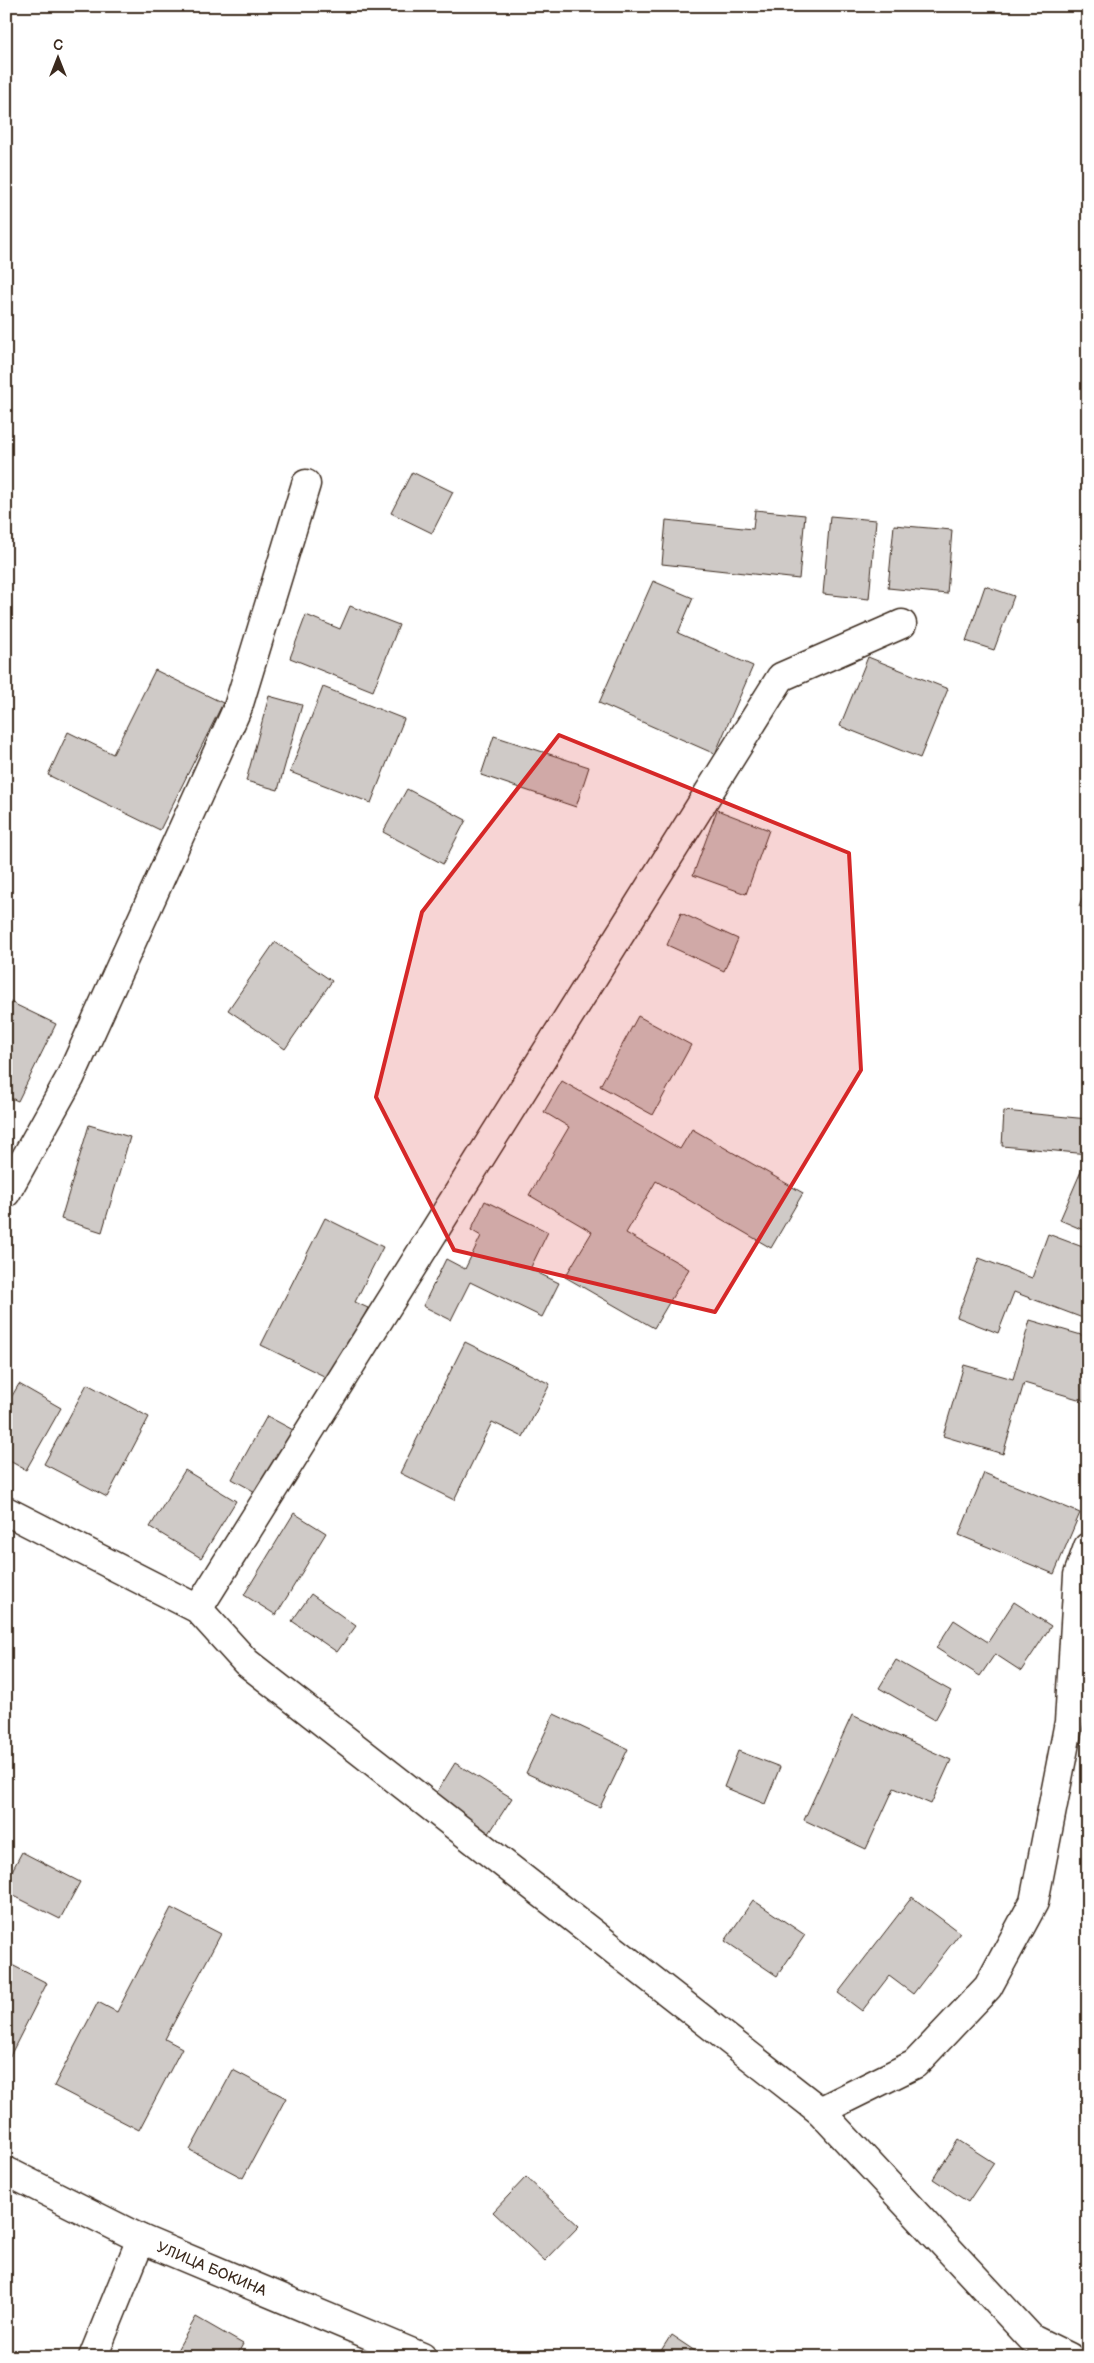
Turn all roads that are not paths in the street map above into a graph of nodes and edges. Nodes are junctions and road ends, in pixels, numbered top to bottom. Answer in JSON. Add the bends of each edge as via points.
{"nodes":[{"id":1,"x":306,"y":484,"type":"dead end"},
{"id":2,"x":902,"y":624,"type":"dead end"},
{"id":3,"x":6,"y":1193,"type":"edge"},
{"id":4,"x":6,"y":1512,"type":"edge"},
{"id":5,"x":1088,"y":1547,"type":"edge"},
{"id":6,"x":198,"y":1609,"type":"junction"},
{"id":7,"x":1078,"y":1722,"type":"edge"},
{"id":8,"x":820,"y":2111,"type":"junction"},
{"id":9,"x":6,"y":2171,"type":"edge"},
{"id":10,"x":141,"y":2239,"type":"junction"},
{"id":11,"x":94,"y":2357,"type":"edge"},
{"id":12,"x":422,"y":2357,"type":"edge"},
{"id":13,"x":1069,"y":2357,"type":"edge"}],
"edges":[{"from":1,"to":3,"type":"street","via":[[238,707],[70,1078]]},
{"from":2,"to":6,"type":"street","via":[[781,677]]},
{"from":4,"to":6,"type":"street"},
{"from":5,"to":7,"type":"street","via":[[1078,1575]]},
{"from":6,"to":8,"type":"street","via":[[246,1662]]},
{"from":7,"to":8,"type":"street","via":[[1034,1902],[988,1987],[915,2064]]},
{"from":8,"to":13,"type":"street","via":[[1032,2339]]},
{"from":9,"to":10,"type":"street","name":"УЛИЦА БОКИНА"},
{"from":10,"to":11,"type":"street"},
{"from":10,"to":12,"type":"street","name":"УЛИЦА БОКИНА"}]}
